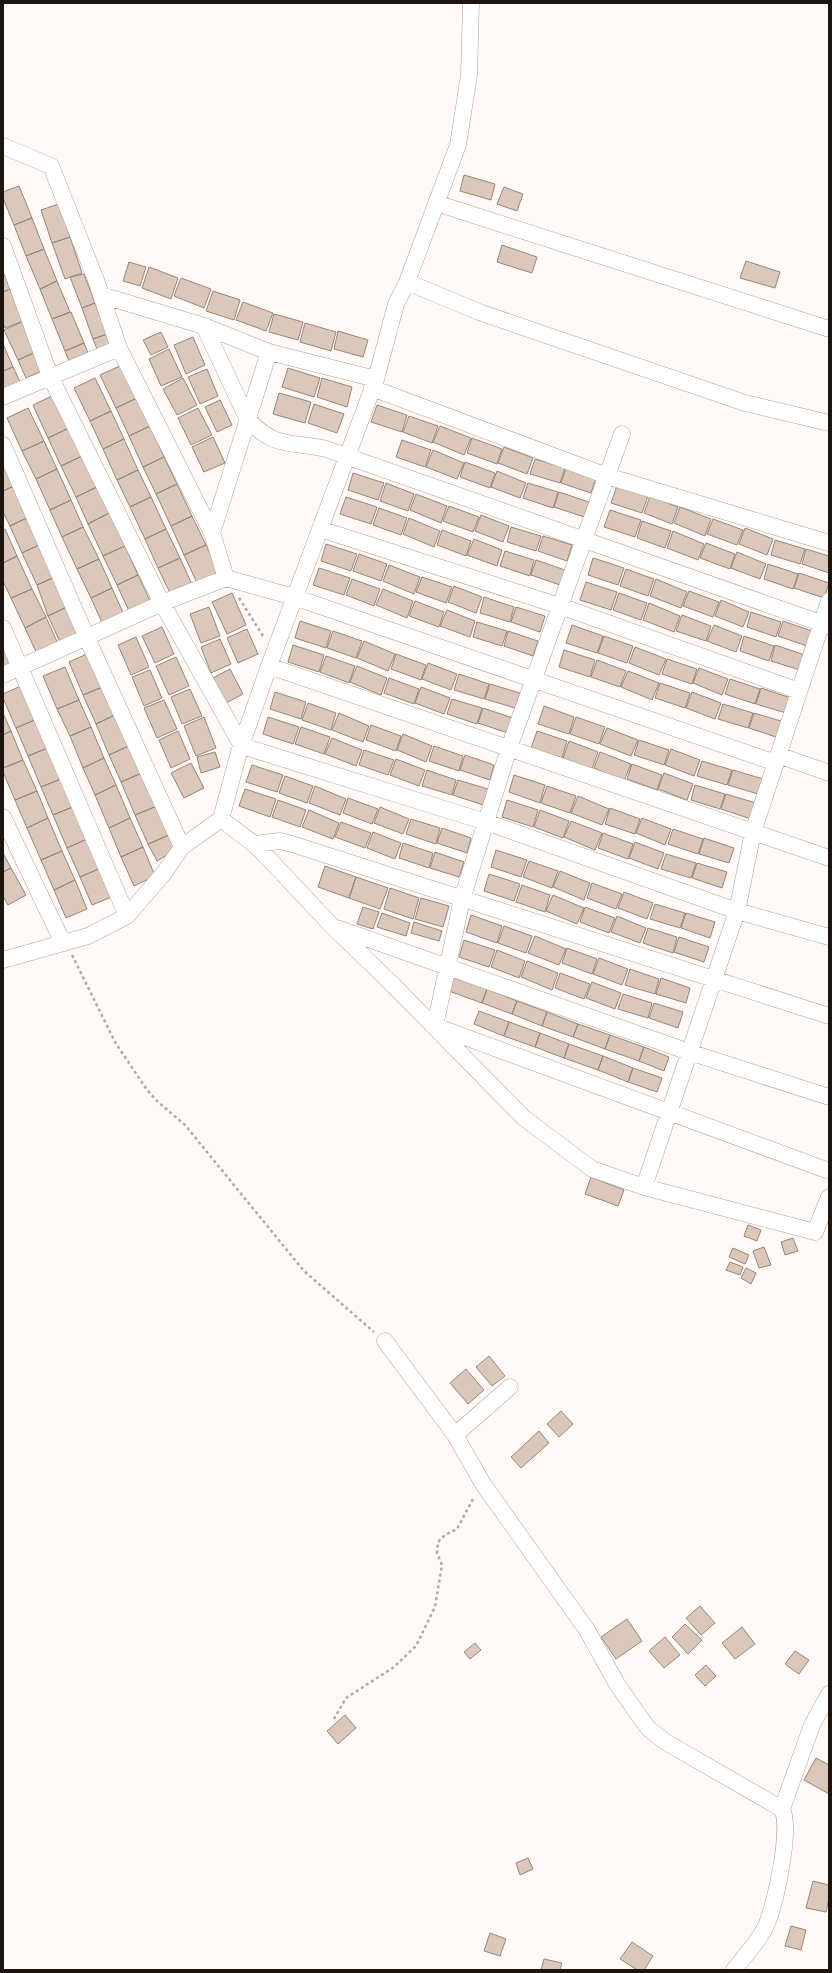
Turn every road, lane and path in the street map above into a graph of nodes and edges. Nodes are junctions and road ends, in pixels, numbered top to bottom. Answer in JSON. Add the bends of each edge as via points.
{"nodes":[{"id":1,"x":471,"y":3,"type":"edge"},
{"id":2,"x":3,"y":146,"type":"edge"},
{"id":3,"x":436,"y":203,"type":"junction"},
{"id":4,"x":3,"y":246,"type":"edge"},
{"id":5,"x":407,"y":282,"type":"junction"},
{"id":6,"x":101,"y":295,"type":"junction"},
{"id":7,"x":204,"y":326,"type":"junction"},
{"id":8,"x":829,"y":329,"type":"edge"},
{"id":9,"x":120,"y":348,"type":"junction"},
{"id":10,"x":268,"y":352,"type":"junction"},
{"id":11,"x":50,"y":376,"type":"junction"},
{"id":12,"x":374,"y":384,"type":"junction"},
{"id":13,"x":3,"y":397,"type":"edge"},
{"id":14,"x":247,"y":418,"type":"junction"},
{"id":15,"x":829,"y":423,"type":"edge"},
{"id":16,"x":622,"y":434,"type":"dead end"},
{"id":17,"x":3,"y":445,"type":"edge"},
{"id":18,"x":347,"y":457,"type":"junction"},
{"id":19,"x":607,"y":476,"type":"junction"},
{"id":20,"x":320,"y":529,"type":"junction"},
{"id":21,"x":212,"y":533,"type":"junction"},
{"id":22,"x":584,"y":540,"type":"junction"},
{"id":23,"x":829,"y":543,"type":"edge"},
{"id":24,"x":226,"y":578,"type":"junction"},
{"id":25,"x":294,"y":597,"type":"junction"},
{"id":26,"x":829,"y":601,"type":"edge"},
{"id":27,"x":162,"y":603,"type":"junction"},
{"id":28,"x":560,"y":606,"type":"junction"},
{"id":29,"x":825,"y":625,"type":"edge"},
{"id":30,"x":3,"y":628,"type":"edge"},
{"id":31,"x":87,"y":638,"type":"junction"},
{"id":32,"x":271,"y":660,"type":"junction"},
{"id":33,"x":21,"y":668,"type":"junction"},
{"id":34,"x":3,"y":675,"type":"edge"},
{"id":35,"x":535,"y":678,"type":"junction"},
{"id":36,"x":799,"y":691,"type":"junction"},
{"id":37,"x":242,"y":746,"type":"junction"},
{"id":38,"x":509,"y":748,"type":"junction"},
{"id":39,"x":777,"y":759,"type":"junction"},
{"id":40,"x":829,"y":773,"type":"edge"},
{"id":41,"x":3,"y":817,"type":"edge"},
{"id":42,"x":221,"y":819,"type":"junction"},
{"id":43,"x":486,"y":822,"type":"junction"},
{"id":44,"x":753,"y":832,"type":"junction"},
{"id":45,"x":254,"y":844,"type":"junction"},
{"id":46,"x":182,"y":847,"type":"junction"},
{"id":47,"x":829,"y":858,"type":"edge"},
{"id":48,"x":462,"y":899,"type":"junction"},
{"id":49,"x":737,"y":911,"type":"junction"},
{"id":50,"x":127,"y":916,"type":"junction"},
{"id":51,"x":332,"y":926,"type":"junction"},
{"id":52,"x":829,"y":937,"type":"edge"},
{"id":53,"x":63,"y":943,"type":"junction"},
{"id":54,"x":3,"y":960,"type":"edge"},
{"id":55,"x":447,"y":967,"type":"junction"},
{"id":56,"x":714,"y":979,"type":"junction"},
{"id":57,"x":829,"y":1016,"type":"edge"},
{"id":58,"x":434,"y":1026,"type":"junction"},
{"id":59,"x":689,"y":1052,"type":"junction"},
{"id":60,"x":829,"y":1098,"type":"edge"},
{"id":61,"x":669,"y":1113,"type":"junction"},
{"id":62,"x":829,"y":1171,"type":"edge"},
{"id":63,"x":644,"y":1186,"type":"junction"},
{"id":64,"x":829,"y":1197,"type":"edge"},
{"id":65,"x":385,"y":1341,"type":"joint"},
{"id":66,"x":510,"y":1387,"type":"dead end"},
{"id":67,"x":455,"y":1435,"type":"junction"},
{"id":68,"x":483,"y":1484,"type":"junction"},
{"id":69,"x":829,"y":1694,"type":"edge"},
{"id":70,"x":334,"y":1719,"type":"dead end"},
{"id":71,"x":782,"y":1809,"type":"junction"},
{"id":72,"x":734,"y":1970,"type":"edge"}],
"edges":[{"from":1,"to":3,"type":"street","via":[[469,75],[458,145]]},
{"from":2,"to":6,"type":"street","via":[[51,166]]},
{"from":3,"to":5,"type":"street"},
{"from":3,"to":8,"type":"street"},
{"from":4,"to":11,"type":"street"},
{"from":5,"to":12,"type":"street","via":[[396,304]]},
{"from":5,"to":15,"type":"street","via":[[479,312],[745,403]]},
{"from":6,"to":7,"type":"street"},
{"from":6,"to":9,"type":"street"},
{"from":7,"to":10,"type":"street"},
{"from":7,"to":14,"type":"street"},
{"from":9,"to":11,"type":"street"},
{"from":9,"to":21,"type":"street"},
{"from":10,"to":12,"type":"street"},
{"from":10,"to":14,"type":"street"},
{"from":11,"to":13,"type":"street"},
{"from":11,"to":27,"type":"street"},
{"from":12,"to":18,"type":"street"},
{"from":12,"to":19,"type":"street"},
{"from":14,"to":18,"type":"street","via":[[256,429],[273,440],[284,444],[320,448]]},
{"from":14,"to":21,"type":"street"},
{"from":16,"to":19,"type":"street"},
{"from":17,"to":31,"type":"street"},
{"from":18,"to":20,"type":"street"},
{"from":18,"to":22,"type":"street"},
{"from":19,"to":22,"type":"street"},
{"from":19,"to":23,"type":"street"},
{"from":20,"to":25,"type":"street"},
{"from":20,"to":28,"type":"street"},
{"from":21,"to":24,"type":"street"},
{"from":22,"to":28,"type":"street"},
{"from":22,"to":29,"type":"street"},
{"from":24,"to":25,"type":"street"},
{"from":24,"to":27,"type":"street"},
{"from":24,"to":32,"type":"path"},
{"from":25,"to":32,"type":"street"},
{"from":25,"to":35,"type":"street"},
{"from":26,"to":29,"type":"street"},
{"from":27,"to":31,"type":"street"},
{"from":27,"to":37,"type":"street"},
{"from":28,"to":35,"type":"street"},
{"from":28,"to":36,"type":"street"},
{"from":29,"to":36,"type":"street"},
{"from":30,"to":33,"type":"street"},
{"from":31,"to":33,"type":"street"},
{"from":31,"to":46,"type":"street"},
{"from":32,"to":37,"type":"street"},
{"from":32,"to":38,"type":"street"},
{"from":33,"to":34,"type":"street"},
{"from":33,"to":50,"type":"street"},
{"from":35,"to":38,"type":"street"},
{"from":35,"to":39,"type":"street"},
{"from":36,"to":39,"type":"street"},
{"from":37,"to":42,"type":"street"},
{"from":37,"to":43,"type":"street"},
{"from":38,"to":43,"type":"street"},
{"from":38,"to":44,"type":"street"},
{"from":39,"to":40,"type":"street"},
{"from":39,"to":44,"type":"street"},
{"from":41,"to":53,"type":"street"},
{"from":42,"to":45,"type":"street"},
{"from":42,"to":46,"type":"street"},
{"from":43,"to":48,"type":"street"},
{"from":43,"to":49,"type":"street"},
{"from":44,"to":47,"type":"street"},
{"from":44,"to":49,"type":"street"},
{"from":45,"to":48,"type":"street","via":[[286,842]]},
{"from":45,"to":51,"type":"street"},
{"from":46,"to":50,"type":"street"},
{"from":48,"to":55,"type":"street"},
{"from":48,"to":56,"type":"street"},
{"from":49,"to":52,"type":"street"},
{"from":49,"to":56,"type":"street"},
{"from":50,"to":53,"type":"street","via":[[102,930]]},
{"from":51,"to":55,"type":"street"},
{"from":51,"to":58,"type":"street"},
{"from":53,"to":54,"type":"street"},
{"from":53,"to":65,"type":"path","via":[[79,967],[118,1047],[147,1090],[185,1125],[304,1271]]},
{"from":55,"to":58,"type":"street"},
{"from":55,"to":59,"type":"street"},
{"from":56,"to":57,"type":"street"},
{"from":56,"to":59,"type":"street"},
{"from":58,"to":61,"type":"street"},
{"from":58,"to":63,"type":"street","via":[[524,1118],[592,1169]]},
{"from":59,"to":60,"type":"street"},
{"from":59,"to":61,"type":"street"},
{"from":61,"to":62,"type":"street"},
{"from":61,"to":63,"type":"street"},
{"from":63,"to":64,"type":"street","via":[[815,1232]]},
{"from":65,"to":67,"type":"street"},
{"from":66,"to":67,"type":"street"},
{"from":67,"to":68,"type":"street"},
{"from":68,"to":70,"type":"path","via":[[456,1529],[438,1542],[437,1553],[442,1565],[434,1607],[416,1646],[389,1671],[346,1698]]},
{"from":68,"to":71,"type":"street","via":[[587,1630],[617,1684],[648,1728],[664,1741]]},
{"from":69,"to":71,"type":"street","via":[[812,1725]]},
{"from":71,"to":72,"type":"street","via":[[785,1820],[782,1863],[773,1908],[764,1928]]}]}
